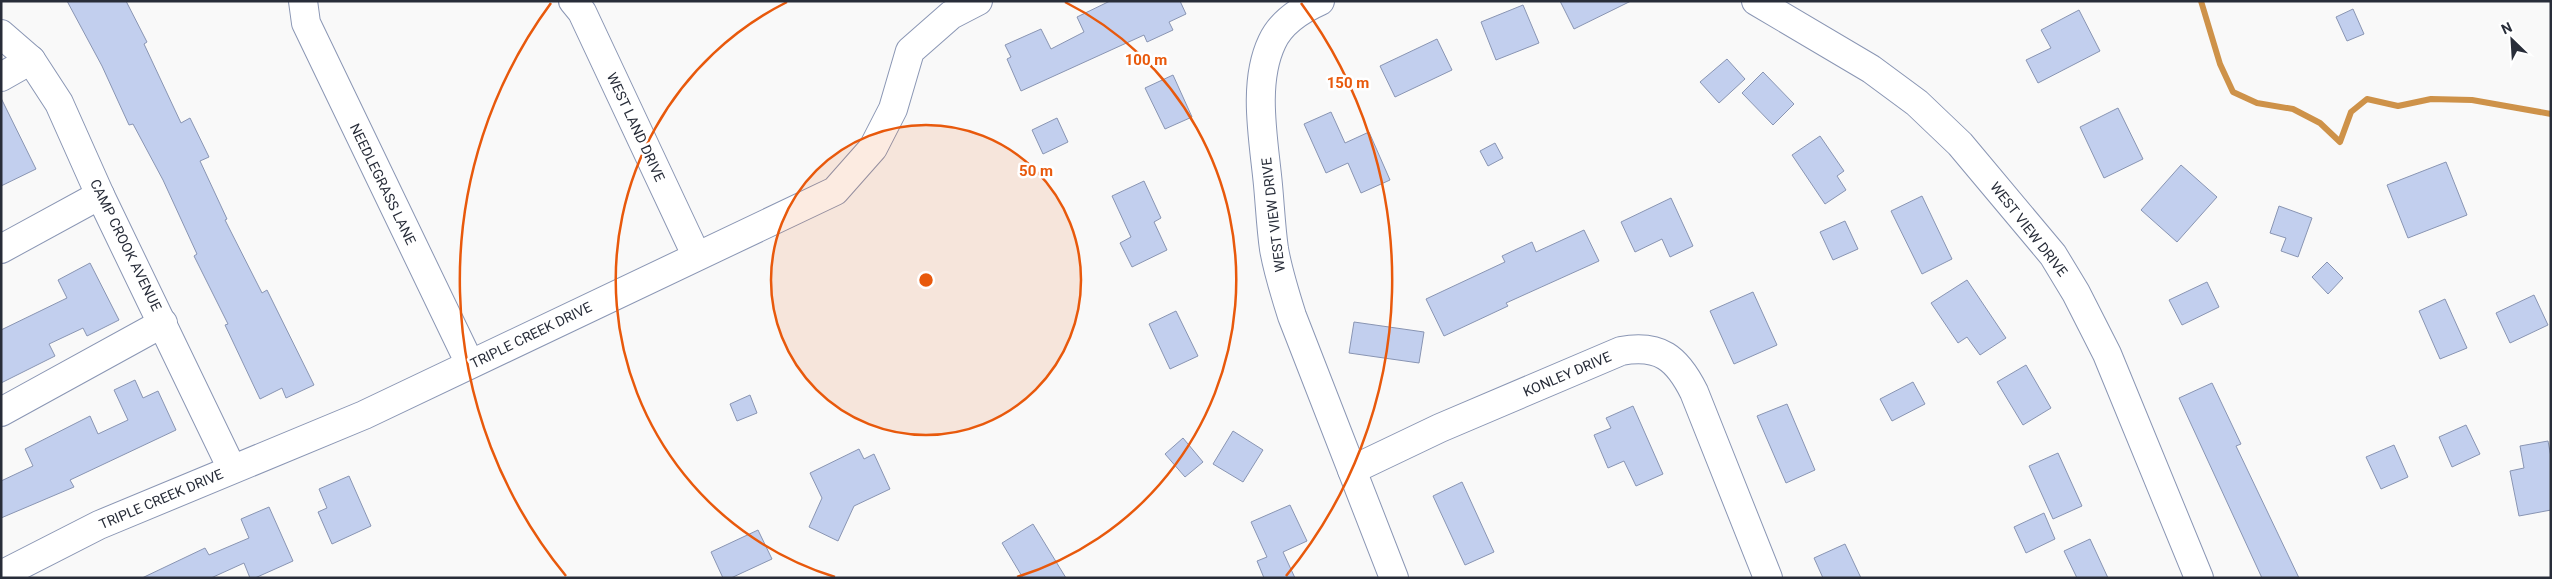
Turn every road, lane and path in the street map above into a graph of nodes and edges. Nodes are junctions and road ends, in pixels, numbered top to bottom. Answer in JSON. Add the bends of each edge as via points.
{"nodes":[{"id":1,"x":303,"y":1,"type":"edge"},
{"id":2,"x":573,"y":1,"type":"edge"},
{"id":3,"x":978,"y":1,"type":"edge"},
{"id":4,"x":1320,"y":1,"type":"edge"},
{"id":5,"x":1756,"y":1,"type":"edge"},
{"id":6,"x":1,"y":34,"type":"edge"},
{"id":7,"x":31,"y":60,"type":"junction"},
{"id":8,"x":1,"y":77,"type":"edge"},
{"id":9,"x":100,"y":195,"type":"junction"},
{"id":10,"x":1,"y":249,"type":"edge"},
{"id":11,"x":696,"y":255,"type":"junction"},
{"id":12,"x":163,"y":322,"type":"junction"},
{"id":13,"x":470,"y":364,"type":"junction"},
{"id":14,"x":1,"y":412,"type":"edge"},
{"id":15,"x":232,"y":469,"type":"junction"},
{"id":16,"x":1352,"y":470,"type":"junction"},
{"id":17,"x":1,"y":575,"type":"edge"},
{"id":18,"x":1394,"y":578,"type":"edge"},
{"id":19,"x":1768,"y":578,"type":"edge"},
{"id":20,"x":2199,"y":578,"type":"edge"}],
"edges":[{"from":1,"to":13,"type":"street","name":"NEEDLEGRASS LANE","via":[[306,22]]},
{"from":2,"to":11,"type":"street","name":"WEST LAND DRIVE","via":[[582,12]]},
{"from":3,"to":11,"type":"street","name":"TRIPLE CREEK DRIVE","via":[[951,15],[910,51],[893,109],[873,148],[836,191]]},
{"from":4,"to":16,"type":"street","name":"WEST VIEW DRIVE","via":[[1295,15],[1282,27],[1266,59],[1262,87],[1266,155],[1274,248],[1281,283]]},
{"from":5,"to":20,"type":"street","name":"WEST VIEW DRIVE","via":[[1871,69],[1917,103],[1960,144],[2053,256],[2107,354]]},
{"from":6,"to":7,"type":"street","name":"CAMP CROOK AVENUE"},
{"from":7,"to":8,"type":"street"},
{"from":7,"to":9,"type":"street","name":"CAMP CROOK AVENUE","via":[[59,103]]},
{"from":9,"to":10,"type":"street"},
{"from":9,"to":12,"type":"street","name":"CAMP CROOK AVENUE"},
{"from":11,"to":13,"type":"street","name":"TRIPLE CREEK DRIVE"},
{"from":12,"to":14,"type":"street"},
{"from":12,"to":15,"type":"street","name":"CAMP CROOK AVENUE"},
{"from":13,"to":15,"type":"street","name":"TRIPLE CREEK DRIVE","via":[[364,416]]},
{"from":15,"to":17,"type":"street","name":"TRIPLE CREEK DRIVE","via":[[99,525]]},
{"from":16,"to":18,"type":"street"},
{"from":16,"to":19,"type":"street","name":"KONLEY DRIVE","via":[[1440,428],[1621,351],[1639,348],[1656,351],[1672,360],[1685,374],[1694,392]]}]}
